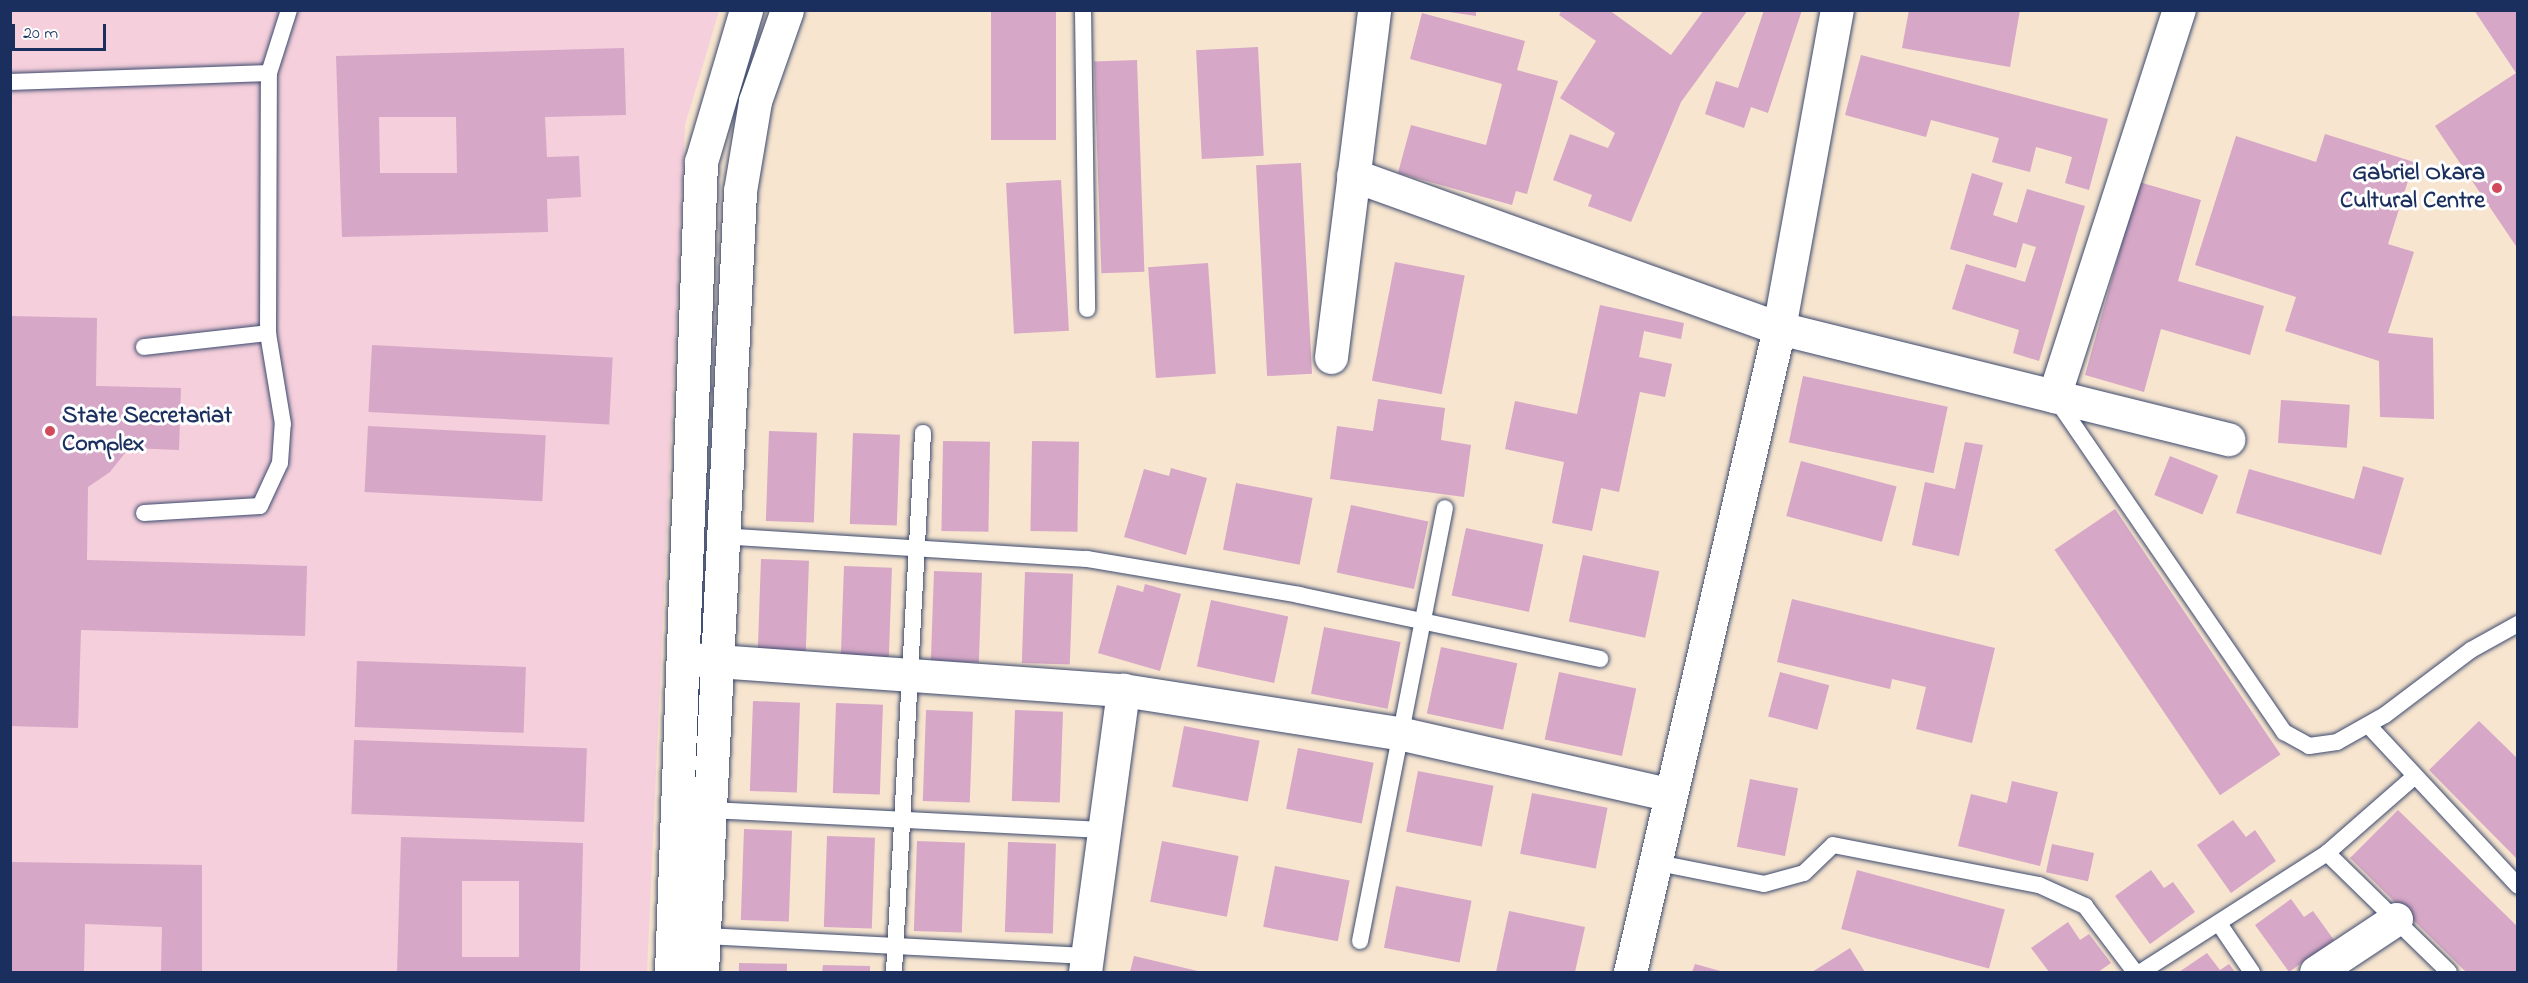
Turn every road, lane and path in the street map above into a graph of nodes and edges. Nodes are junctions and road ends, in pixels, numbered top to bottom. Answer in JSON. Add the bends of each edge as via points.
{"nodes":[{"id":1,"x":290,"y":10,"type":"edge"},
{"id":2,"x":746,"y":10,"type":"edge"},
{"id":3,"x":787,"y":10,"type":"edge"},
{"id":4,"x":1083,"y":10,"type":"edge"},
{"id":5,"x":1374,"y":10,"type":"edge"},
{"id":6,"x":1837,"y":10,"type":"edge"},
{"id":7,"x":2180,"y":10,"type":"edge"},
{"id":8,"x":269,"y":73,"type":"junction"},
{"id":9,"x":10,"y":82,"type":"edge"},
{"id":10,"x":1353,"y":175,"type":"junction"},
{"id":11,"x":1087,"y":309,"type":"dead end"},
{"id":12,"x":1779,"y":327,"type":"junction"},
{"id":13,"x":267,"y":333,"type":"junction"},
{"id":14,"x":144,"y":347,"type":"dead end"},
{"id":15,"x":1331,"y":357,"type":"dead end"},
{"id":16,"x":2054,"y":396,"type":"junction"},
{"id":17,"x":923,"y":433,"type":"dead end"},
{"id":18,"x":2229,"y":439,"type":"dead end"},
{"id":19,"x":1445,"y":508,"type":"dead end"},
{"id":20,"x":144,"y":513,"type":"dead end"},
{"id":21,"x":720,"y":536,"type":"junction"},
{"id":22,"x":916,"y":548,"type":"junction"},
{"id":23,"x":1424,"y":621,"type":"junction"},
{"id":24,"x":2517,"y":624,"type":"edge"},
{"id":25,"x":682,"y":659,"type":"junction"},
{"id":26,"x":1600,"y":659,"type":"dead end"},
{"id":27,"x":715,"y":663,"type":"junction"},
{"id":28,"x":909,"y":675,"type":"junction"},
{"id":29,"x":1123,"y":690,"type":"junction"},
{"id":30,"x":2368,"y":725,"type":"junction"},
{"id":31,"x":1403,"y":734,"type":"junction"},
{"id":32,"x":2415,"y":776,"type":"junction"},
{"id":33,"x":1668,"y":794,"type":"junction"},
{"id":34,"x":709,"y":810,"type":"junction"},
{"id":35,"x":898,"y":820,"type":"junction"},
{"id":36,"x":1104,"y":831,"type":"junction"},
{"id":37,"x":2327,"y":853,"type":"junction"},
{"id":38,"x":1653,"y":862,"type":"junction"},
{"id":39,"x":2517,"y":886,"type":"edge"},
{"id":40,"x":2396,"y":919,"type":"junction"},
{"id":41,"x":2220,"y":925,"type":"junction"},
{"id":42,"x":704,"y":936,"type":"junction"},
{"id":43,"x":1360,"y":941,"type":"dead end"},
{"id":44,"x":896,"y":946,"type":"junction"},
{"id":45,"x":1086,"y":964,"type":"edge"},
{"id":46,"x":671,"y":972,"type":"edge"},
{"id":47,"x":702,"y":972,"type":"edge"},
{"id":48,"x":894,"y":972,"type":"edge"},
{"id":49,"x":1630,"y":972,"type":"edge"},
{"id":50,"x":2135,"y":972,"type":"edge"},
{"id":51,"x":2141,"y":972,"type":"edge"},
{"id":52,"x":2252,"y":972,"type":"edge"},
{"id":53,"x":2316,"y":972,"type":"edge"},
{"id":54,"x":2449,"y":972,"type":"edge"}],
"edges":[{"from":1,"to":8,"type":"lane"},
{"from":2,"to":25,"type":"street","via":[[701,162]]},
{"from":3,"to":21,"type":"street","via":[[754,101],[740,191]]},
{"from":4,"to":11,"type":"lane"},
{"from":5,"to":10,"type":"street"},
{"from":6,"to":12,"type":"street"},
{"from":7,"to":16,"type":"street"},
{"from":8,"to":9,"type":"lane"},
{"from":8,"to":13,"type":"lane"},
{"from":10,"to":12,"type":"street"},
{"from":10,"to":15,"type":"street"},
{"from":12,"to":16,"type":"street"},
{"from":12,"to":33,"type":"street"},
{"from":13,"to":14,"type":"lane"},
{"from":13,"to":20,"type":"lane","via":[[283,424],[280,463],[260,506]]},
{"from":16,"to":18,"type":"street"},
{"from":16,"to":30,"type":"lane","via":[[2284,732],[2309,746],[2337,742]]},
{"from":17,"to":22,"type":"lane"},
{"from":19,"to":23,"type":"lane"},
{"from":21,"to":22,"type":"lane"},
{"from":21,"to":27,"type":"street"},
{"from":22,"to":23,"type":"lane","via":[[1087,559]]},
{"from":22,"to":28,"type":"lane"},
{"from":23,"to":26,"type":"lane"},
{"from":23,"to":31,"type":"lane"},
{"from":24,"to":30,"type":"lane","via":[[2471,650]]},
{"from":25,"to":27,"type":"street"},
{"from":25,"to":46,"type":"street"},
{"from":27,"to":28,"type":"street"},
{"from":27,"to":34,"type":"street"},
{"from":28,"to":29,"type":"street"},
{"from":28,"to":35,"type":"lane"},
{"from":29,"to":31,"type":"street"},
{"from":29,"to":36,"type":"street"},
{"from":30,"to":32,"type":"lane"},
{"from":31,"to":33,"type":"street"},
{"from":31,"to":43,"type":"lane"},
{"from":32,"to":37,"type":"lane"},
{"from":32,"to":39,"type":"lane"},
{"from":33,"to":38,"type":"street"},
{"from":34,"to":35,"type":"lane"},
{"from":34,"to":42,"type":"street"},
{"from":35,"to":36,"type":"lane"},
{"from":35,"to":44,"type":"lane"},
{"from":36,"to":45,"type":"street"},
{"from":37,"to":40,"type":"lane"},
{"from":37,"to":41,"type":"lane"},
{"from":38,"to":49,"type":"street"},
{"from":38,"to":50,"type":"lane","via":[[1764,884],[1804,873],[1833,845],[2039,885],[2085,906]]},
{"from":40,"to":53,"type":"street"},
{"from":40,"to":54,"type":"lane"},
{"from":41,"to":51,"type":"lane"},
{"from":41,"to":52,"type":"lane"},
{"from":42,"to":44,"type":"lane"},
{"from":42,"to":47,"type":"street"},
{"from":44,"to":45,"type":"lane"},
{"from":44,"to":48,"type":"lane"}]}
